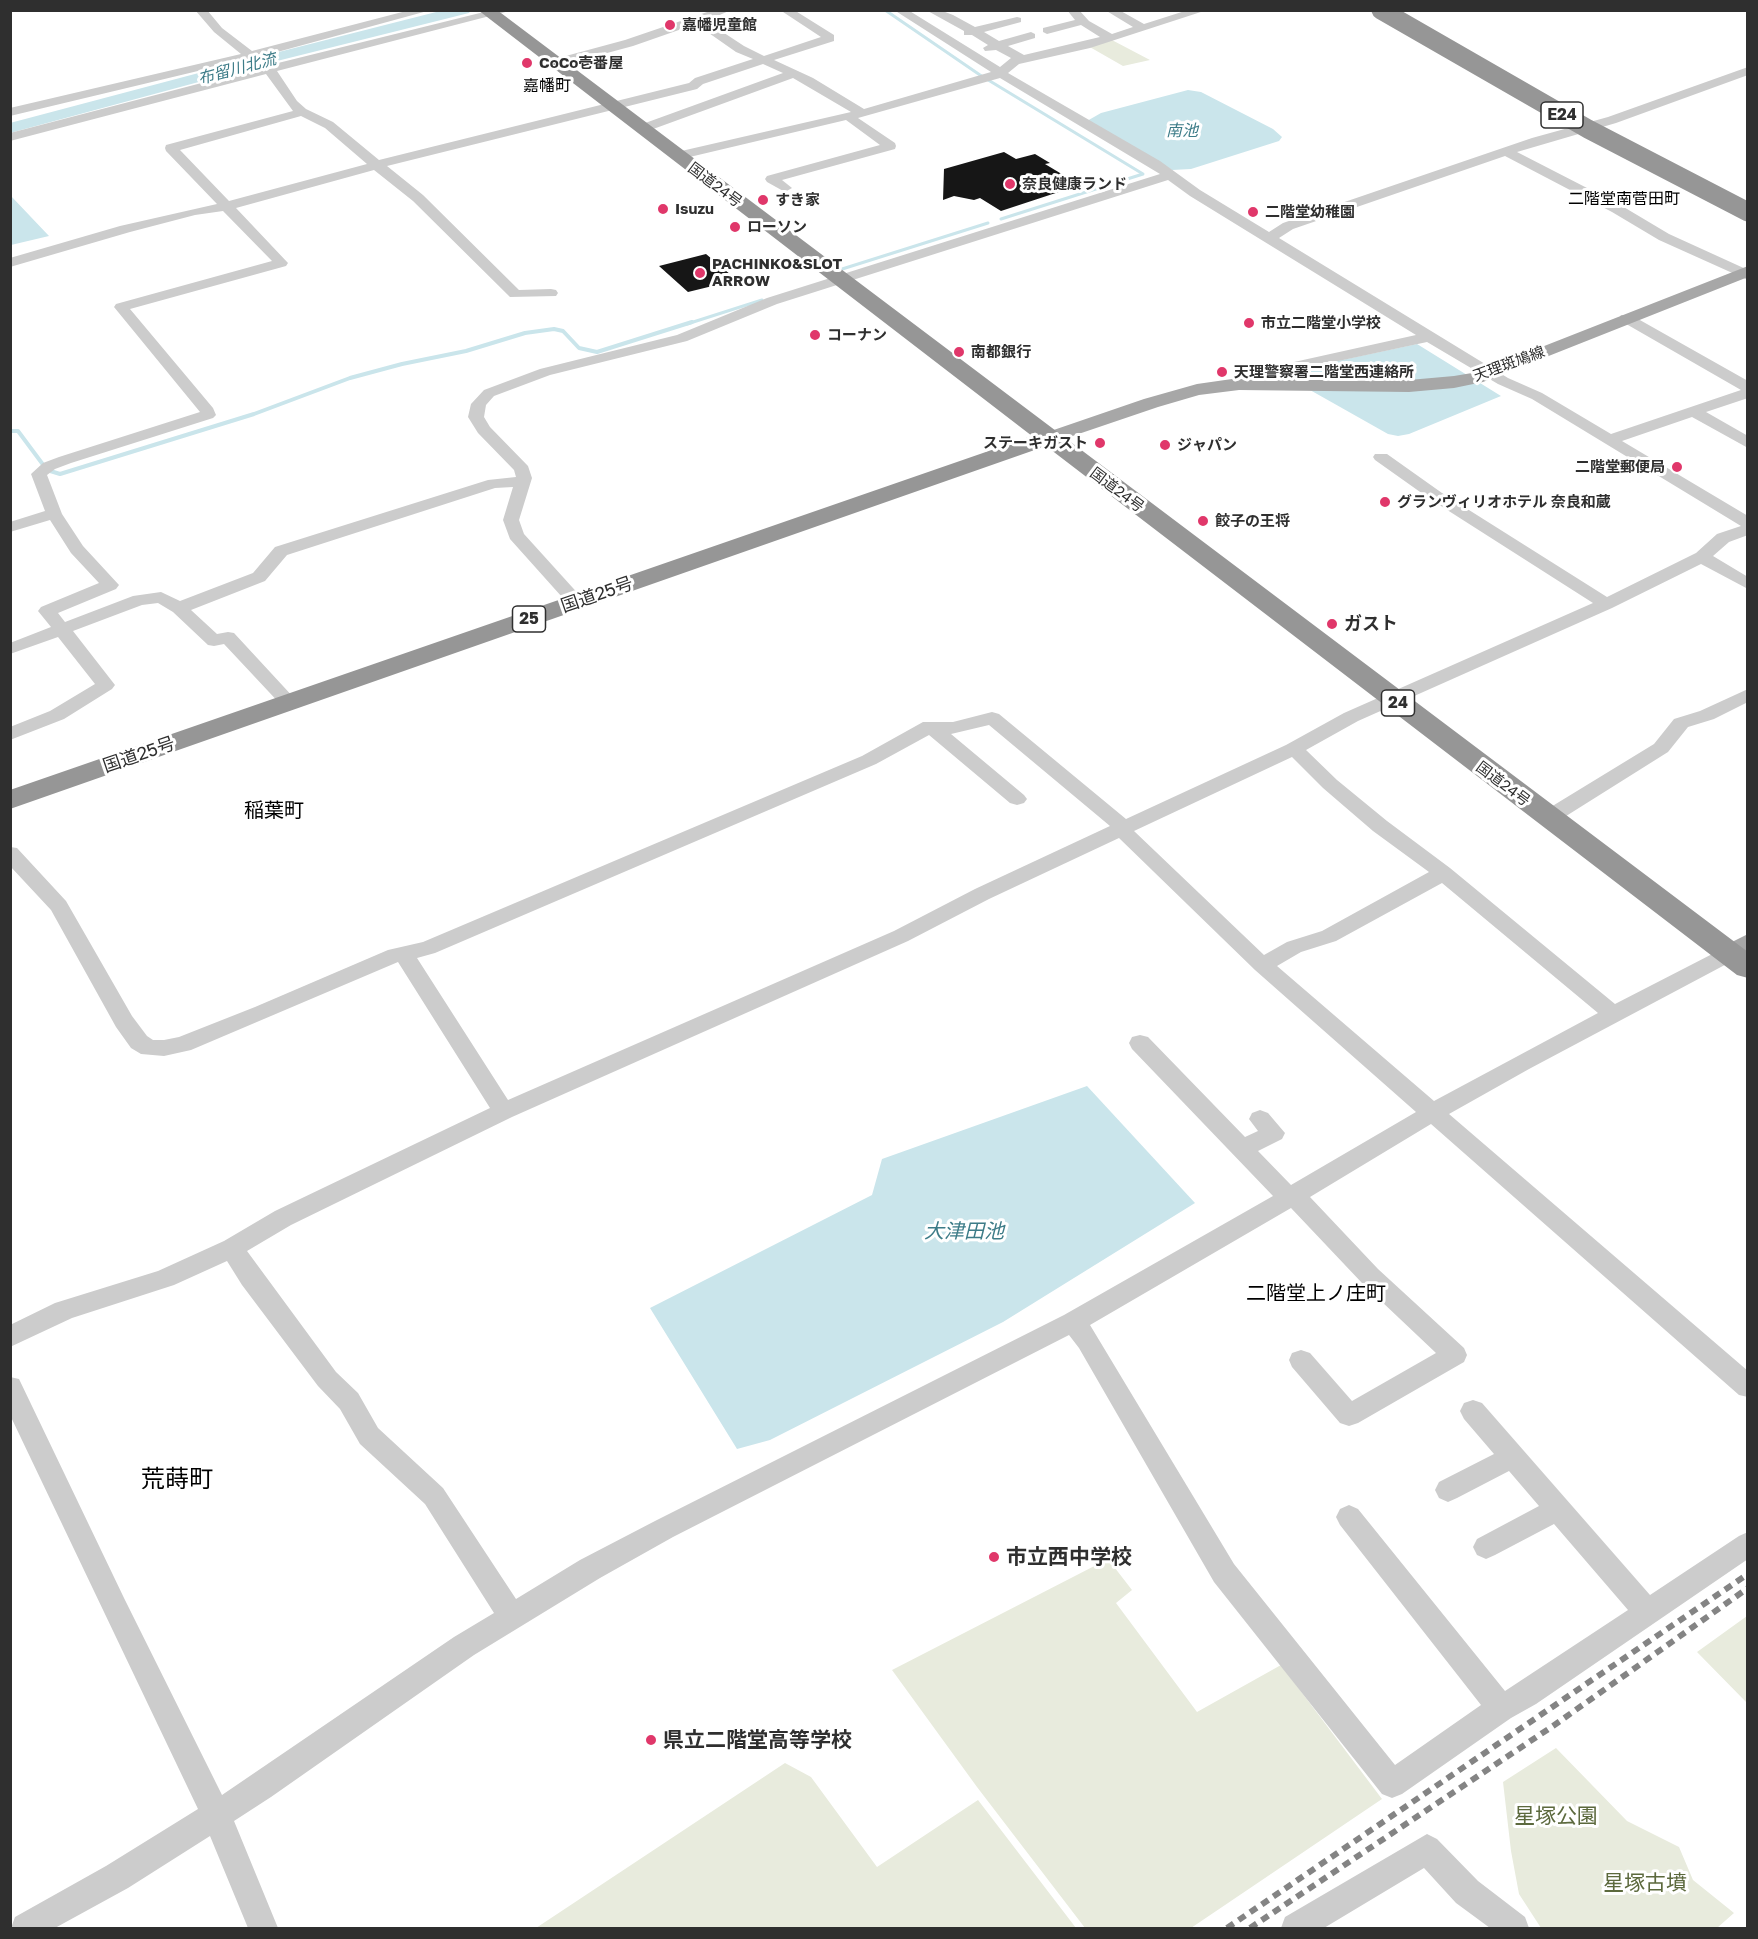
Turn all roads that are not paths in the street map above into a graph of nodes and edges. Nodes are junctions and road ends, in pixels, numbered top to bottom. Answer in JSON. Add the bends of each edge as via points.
{"nodes":[{"id":1,"x":200,"y":10,"type":"edge"},
{"id":2,"x":426,"y":10,"type":"edge"},
{"id":3,"x":726,"y":10,"type":"edge"},
{"id":4,"x":785,"y":10,"type":"edge"},
{"id":5,"x":899,"y":10,"type":"edge"},
{"id":6,"x":908,"y":10,"type":"edge"},
{"id":7,"x":1000,"y":10,"type":"edge"},
{"id":8,"x":1072,"y":10,"type":"edge"},
{"id":9,"x":1110,"y":10,"type":"edge"},
{"id":10,"x":1202,"y":10,"type":"edge"},
{"id":11,"x":1381,"y":10,"type":"edge"},
{"id":12,"x":1395,"y":10,"type":"edge"},
{"id":13,"x":494,"y":12,"type":"edge"},
{"id":14,"x":960,"y":13,"type":"dead end"},
{"id":15,"x":928,"y":16,"type":"edge"},
{"id":16,"x":945,"y":17,"type":"junction"},
{"id":17,"x":697,"y":20,"type":"junction"},
{"id":18,"x":1083,"y":21,"type":"junction"},
{"id":19,"x":1018,"y":25,"type":"junction"},
{"id":20,"x":1141,"y":27,"type":"junction"},
{"id":21,"x":1047,"y":30,"type":"dead end"},
{"id":22,"x":974,"y":32,"type":"junction"},
{"id":23,"x":1031,"y":36,"type":"junction"},
{"id":24,"x":1109,"y":37,"type":"junction"},
{"id":25,"x":952,"y":38,"type":"junction"},
{"id":26,"x":997,"y":45,"type":"junction"},
{"id":27,"x":975,"y":51,"type":"junction"},
{"id":28,"x":1057,"y":52,"type":"junction"},
{"id":29,"x":252,"y":55,"type":"junction"},
{"id":30,"x":1018,"y":60,"type":"junction"},
{"id":31,"x":764,"y":61,"type":"junction"},
{"id":32,"x":555,"y":63,"type":"junction"},
{"id":33,"x":270,"y":70,"type":"junction"},
{"id":34,"x":1748,"y":71,"type":"edge"},
{"id":35,"x":995,"y":73,"type":"junction"},
{"id":36,"x":793,"y":74,"type":"junction"},
{"id":37,"x":151,"y":81,"type":"junction"},
{"id":38,"x":167,"y":97,"type":"junction"},
{"id":39,"x":611,"y":106,"type":"junction"},
{"id":40,"x":10,"y":112,"type":"edge"},
{"id":41,"x":302,"y":112,"type":"junction"},
{"id":42,"x":862,"y":113,"type":"junction"},
{"id":43,"x":848,"y":116,"type":"junction"},
{"id":44,"x":641,"y":129,"type":"junction"},
{"id":45,"x":10,"y":138,"type":"edge"},
{"id":46,"x":10,"y":143,"type":"edge"},
{"id":47,"x":1506,"y":152,"type":"junction"},
{"id":48,"x":677,"y":156,"type":"junction"},
{"id":49,"x":376,"y":166,"type":"junction"},
{"id":50,"x":1169,"y":175,"type":"junction"},
{"id":51,"x":785,"y":188,"type":"dead end"},
{"id":52,"x":1748,"y":203,"type":"edge"},
{"id":53,"x":227,"y":206,"type":"junction"},
{"id":54,"x":1748,"y":212,"type":"edge"},
{"id":55,"x":1271,"y":237,"type":"junction"},
{"id":56,"x":10,"y":263,"type":"edge"},
{"id":57,"x":1746,"y":273,"type":"edge"},
{"id":58,"x":840,"y":279,"type":"junction"},
{"id":59,"x":551,"y":293,"type":"dead end"},
{"id":60,"x":1626,"y":318,"type":"junction"},
{"id":61,"x":1429,"y":337,"type":"junction"},
{"id":62,"x":1483,"y":376,"type":"junction"},
{"id":63,"x":1289,"y":383,"type":"junction"},
{"id":64,"x":1748,"y":391,"type":"edge"},
{"id":65,"x":1694,"y":412,"type":"junction"},
{"id":66,"x":1049,"y":438,"type":"junction"},
{"id":67,"x":1609,"y":440,"type":"junction"},
{"id":68,"x":1748,"y":443,"type":"edge"},
{"id":69,"x":1381,"y":457,"type":"dead end"},
{"id":70,"x":522,"y":482,"type":"junction"},
{"id":71,"x":54,"y":514,"type":"junction"},
{"id":72,"x":1748,"y":523,"type":"edge"},
{"id":73,"x":10,"y":527,"type":"edge"},
{"id":74,"x":1748,"y":529,"type":"edge"},
{"id":75,"x":1702,"y":557,"type":"junction"},
{"id":76,"x":1748,"y":584,"type":"edge"},
{"id":77,"x":576,"y":602,"type":"junction"},
{"id":78,"x":1606,"y":604,"type":"junction"},
{"id":79,"x":179,"y":608,"type":"junction"},
{"id":80,"x":62,"y":628,"type":"junction"},
{"id":81,"x":10,"y":649,"type":"edge"},
{"id":82,"x":1748,"y":694,"type":"edge"},
{"id":83,"x":1393,"y":699,"type":"junction"},
{"id":84,"x":289,"y":702,"type":"junction"},
{"id":85,"x":930,"y":726,"type":"junction"},
{"id":86,"x":10,"y":734,"type":"edge"},
{"id":87,"x":1293,"y":749,"type":"junction"},
{"id":88,"x":1017,"y":799,"type":"dead end"},
{"id":89,"x":10,"y":800,"type":"edge"},
{"id":90,"x":1548,"y":818,"type":"junction"},
{"id":91,"x":1124,"y":829,"type":"junction"},
{"id":92,"x":10,"y":853,"type":"edge"},
{"id":93,"x":1443,"y":873,"type":"junction"},
{"id":94,"x":1742,"y":953,"type":"edge"},
{"id":95,"x":404,"y":954,"type":"junction"},
{"id":96,"x":1262,"y":965,"type":"junction"},
{"id":97,"x":1614,"y":1015,"type":"junction"},
{"id":98,"x":1140,"y":1043,"type":"dead end"},
{"id":99,"x":504,"y":1111,"type":"junction"},
{"id":100,"x":1432,"y":1113,"type":"junction"},
{"id":101,"x":1260,"y":1119,"type":"dead end"},
{"id":102,"x":1242,"y":1149,"type":"junction"},
{"id":103,"x":1292,"y":1197,"type":"junction"},
{"id":104,"x":232,"y":1248,"type":"junction"},
{"id":105,"x":1073,"y":1322,"type":"junction"},
{"id":106,"x":10,"y":1337,"type":"edge"},
{"id":107,"x":1300,"y":1360,"type":"dead end"},
{"id":108,"x":10,"y":1386,"type":"edge"},
{"id":109,"x":1748,"y":1387,"type":"edge"},
{"id":110,"x":1473,"y":1411,"type":"dead end"},
{"id":111,"x":1512,"y":1457,"type":"junction"},
{"id":112,"x":1448,"y":1490,"type":"dead end"},
{"id":113,"x":1558,"y":1509,"type":"junction"},
{"id":114,"x":1349,"y":1517,"type":"dead end"},
{"id":115,"x":1748,"y":1544,"type":"edge"},
{"id":116,"x":1486,"y":1547,"type":"dead end"},
{"id":117,"x":1648,"y":1613,"type":"junction"},
{"id":118,"x":512,"y":1616,"type":"junction"},
{"id":119,"x":1501,"y":1708,"type":"junction"},
{"id":120,"x":216,"y":1814,"type":"junction"},
{"id":121,"x":1506,"y":1926,"type":"edge"},
{"id":122,"x":26,"y":1929,"type":"edge"},
{"id":123,"x":262,"y":1929,"type":"edge"},
{"id":124,"x":1296,"y":1929,"type":"edge"}],
"edges":[{"from":1,"to":29,"type":"street","via":[[218,30]]},
{"from":2,"to":29,"type":"street"},
{"from":3,"to":17,"type":"street"},
{"from":4,"to":31,"type":"street","via":[[831,38]]},
{"from":5,"to":35,"type":"street"},
{"from":6,"to":15,"type":"street"},
{"from":7,"to":19,"type":"street"},
{"from":8,"to":18,"type":"street"},
{"from":9,"to":20,"type":"street"},
{"from":10,"to":20,"type":"street","via":[[1156,19]]},
{"from":11,"to":54,"type":"highway","number":"E24","bridge":true,"via":[[1588,129]]},
{"from":12,"to":52,"type":"highway","number":"E24","via":[[1530,90]]},
{"from":13,"to":32,"type":"highway","name":"国道24号","number":"24"},
{"from":13,"to":33,"type":"street","via":[[483,20]]},
{"from":14,"to":16,"type":"street"},
{"from":15,"to":16,"type":"street"},
{"from":15,"to":25,"type":"street"},
{"from":16,"to":22,"type":"street"},
{"from":17,"to":31,"type":"street"},
{"from":17,"to":32,"type":"street"},
{"from":18,"to":21,"type":"street"},
{"from":18,"to":24,"type":"street"},
{"from":19,"to":22,"type":"street"},
{"from":19,"to":23,"type":"street"},
{"from":20,"to":24,"type":"street"},
{"from":22,"to":25,"type":"street"},
{"from":22,"to":26,"type":"street"},
{"from":23,"to":26,"type":"street"},
{"from":23,"to":28,"type":"street"},
{"from":24,"to":28,"type":"street"},
{"from":25,"to":27,"type":"street"},
{"from":26,"to":27,"type":"street"},
{"from":26,"to":30,"type":"street"},
{"from":27,"to":35,"type":"street"},
{"from":28,"to":30,"type":"street"},
{"from":29,"to":33,"type":"street"},
{"from":29,"to":37,"type":"street"},
{"from":30,"to":35,"type":"street"},
{"from":31,"to":36,"type":"street"},
{"from":31,"to":39,"type":"street","via":[[693,86]]},
{"from":32,"to":39,"type":"highway","name":"国道24号","number":"24"},
{"from":33,"to":38,"type":"street"},
{"from":33,"to":41,"type":"street","via":[[291,103]]},
{"from":34,"to":47,"type":"street","via":[[1612,120]]},
{"from":35,"to":42,"type":"street"},
{"from":35,"to":50,"type":"street"},
{"from":36,"to":42,"type":"street"},
{"from":36,"to":44,"type":"street"},
{"from":37,"to":38,"type":"street"},
{"from":37,"to":40,"type":"street"},
{"from":38,"to":45,"type":"street"},
{"from":38,"to":46,"type":"street"},
{"from":39,"to":44,"type":"highway","name":"国道24号","number":"24"},
{"from":39,"to":49,"type":"street"},
{"from":41,"to":49,"type":"street","via":[[329,125]]},
{"from":41,"to":53,"type":"street","via":[[171,148]]},
{"from":42,"to":43,"type":"street"},
{"from":43,"to":48,"type":"street"},
{"from":43,"to":51,"type":"street","via":[[890,146],[772,179]]},
{"from":44,"to":48,"type":"highway","name":"国道24号","number":"24"},
{"from":47,"to":55,"type":"street","via":[[1288,226]]},
{"from":47,"to":57,"type":"street","via":[[1664,237]]},
{"from":48,"to":58,"type":"highway","name":"国道24号","number":"24"},
{"from":49,"to":53,"type":"street"},
{"from":49,"to":59,"type":"street","via":[[418,198],[515,294]]},
{"from":50,"to":55,"type":"street"},
{"from":50,"to":58,"type":"street"},
{"from":53,"to":56,"type":"street","via":[[125,229]]},
{"from":53,"to":71,"type":"street","via":[[281,263],[121,307],[208,415],[43,469],[39,477]]},
{"from":55,"to":61,"type":"street"},
{"from":57,"to":60,"type":"main road","name":"天理斑鳩線"},
{"from":58,"to":66,"type":"highway","name":"国道24号","number":"24"},
{"from":58,"to":70,"type":"street","via":[[772,301],[682,338],[545,372],[489,393],[479,404],[476,417],[522,468]]},
{"from":60,"to":62,"type":"main road","name":"天理斑鳩線"},
{"from":60,"to":64,"type":"street"},
{"from":61,"to":62,"type":"street"},
{"from":61,"to":63,"type":"street","via":[[1281,369],[1279,373]]},
{"from":62,"to":63,"type":"main road","name":"天理斑鳩線","via":[[1409,386]]},
{"from":62,"to":67,"type":"street","via":[[1537,396]]},
{"from":63,"to":66,"type":"main road","name":"天理斑鳩線","via":[[1197,390]]},
{"from":64,"to":65,"type":"street"},
{"from":65,"to":67,"type":"street"},
{"from":65,"to":68,"type":"street"},
{"from":66,"to":77,"type":"highway","name":"国道25号","number":"25"},
{"from":66,"to":83,"type":"highway","name":"国道24号","number":"24"},
{"from":67,"to":72,"type":"street"},
{"from":69,"to":78,"type":"street"},
{"from":70,"to":77,"type":"street","via":[[511,520],[516,535]]},
{"from":70,"to":79,"type":"street","via":[[494,483],[281,551],[259,577]]},
{"from":71,"to":73,"type":"street"},
{"from":71,"to":80,"type":"street","via":[[77,549],[110,585],[47,611]]},
{"from":74,"to":75,"type":"street","via":[[1724,538]]},
{"from":75,"to":76,"type":"street"},
{"from":75,"to":78,"type":"street"},
{"from":77,"to":84,"type":"highway","name":"国道25号","number":"25"},
{"from":78,"to":83,"type":"street"},
{"from":79,"to":80,"type":"street","via":[[161,597],[139,600]]},
{"from":79,"to":84,"type":"street","via":[[214,641],[228,637]]},
{"from":80,"to":81,"type":"street"},
{"from":80,"to":86,"type":"street","via":[[106,685],[57,715]]},
{"from":82,"to":90,"type":"street","via":[[1681,723],[1661,748]]},
{"from":83,"to":87,"type":"street"},
{"from":83,"to":90,"type":"highway","name":"国道24号","number":"24"},
{"from":84,"to":89,"type":"highway","name":"国道25号","number":"25"},
{"from":85,"to":88,"type":"street"},
{"from":85,"to":91,"type":"street","via":[[953,728],[992,718]]},
{"from":85,"to":95,"type":"street","via":[[869,760],[428,948]]},
{"from":87,"to":91,"type":"street"},
{"from":87,"to":93,"type":"street","via":[[1380,826]]},
{"from":90,"to":94,"type":"highway","name":"国道24号","number":"24"},
{"from":91,"to":96,"type":"street"},
{"from":91,"to":99,"type":"street","via":[[901,936]]},
{"from":92,"to":95,"type":"street","via":[[59,906],[124,1021],[139,1042],[149,1048],[183,1044]]},
{"from":93,"to":96,"type":"street","via":[[1329,936],[1294,947]]},
{"from":93,"to":97,"type":"street"},
{"from":94,"to":97,"type":"street"},
{"from":95,"to":99,"type":"street"},
{"from":96,"to":100,"type":"street"},
{"from":97,"to":100,"type":"street"},
{"from":98,"to":102,"type":"street"},
{"from":99,"to":104,"type":"street","via":[[283,1218]]},
{"from":100,"to":103,"type":"street"},
{"from":100,"to":109,"type":"street"},
{"from":101,"to":102,"type":"street","via":[[1274,1133]]},
{"from":102,"to":103,"type":"street"},
{"from":103,"to":105,"type":"street"},
{"from":103,"to":107,"type":"street","via":[[1455,1355],[1349,1415]]},
{"from":104,"to":106,"type":"street","via":[[165,1278],[64,1310]]},
{"from":104,"to":118,"type":"street","via":[[321,1371],[349,1401],[369,1436],[434,1496]]},
{"from":105,"to":118,"type":"street","via":[[664,1529]]},
{"from":105,"to":119,"type":"street","via":[[1088,1341],[1224,1573],[1392,1784]]},
{"from":108,"to":120,"type":"street"},
{"from":110,"to":111,"type":"street"},
{"from":111,"to":112,"type":"street"},
{"from":111,"to":113,"type":"street"},
{"from":113,"to":116,"type":"street"},
{"from":113,"to":117,"type":"street"},
{"from":114,"to":119,"type":"street"},
{"from":115,"to":117,"type":"street"},
{"from":117,"to":119,"type":"street"},
{"from":118,"to":120,"type":"street"},
{"from":120,"to":122,"type":"street"},
{"from":120,"to":123,"type":"street"},
{"from":121,"to":124,"type":"street","via":[[1426,1849]]}]}
